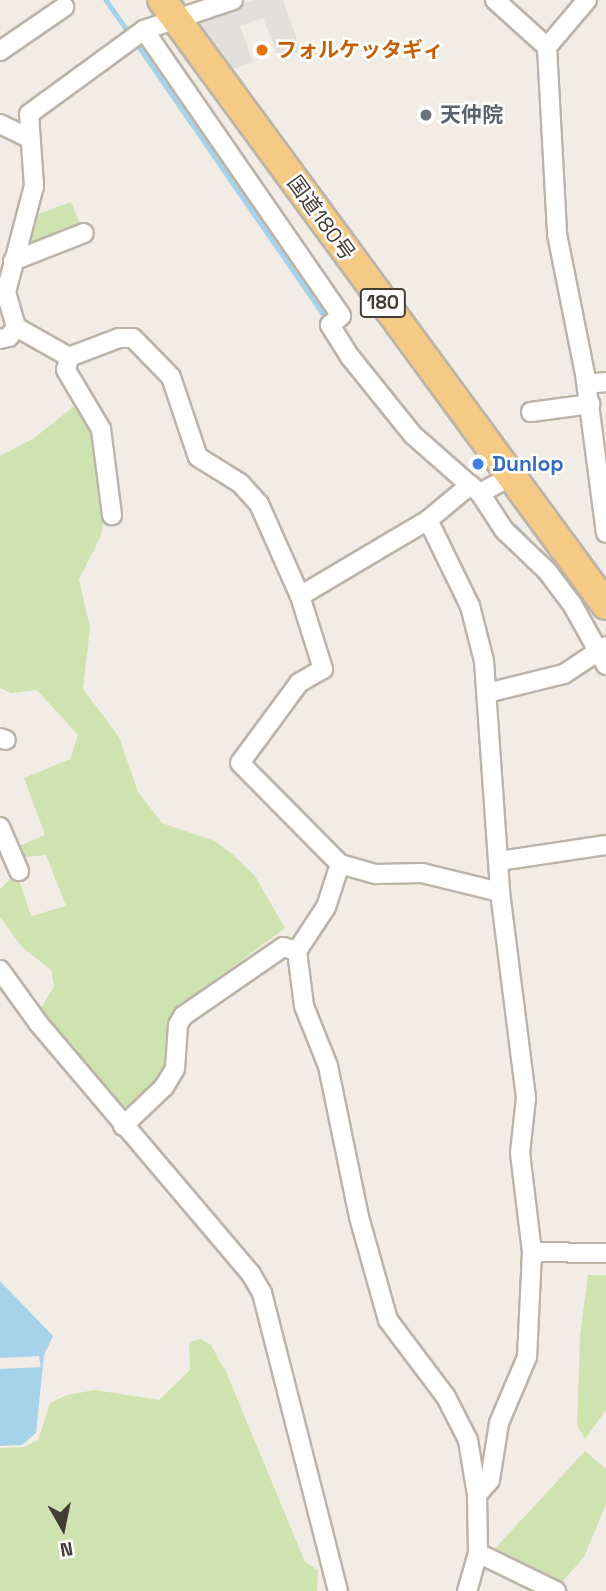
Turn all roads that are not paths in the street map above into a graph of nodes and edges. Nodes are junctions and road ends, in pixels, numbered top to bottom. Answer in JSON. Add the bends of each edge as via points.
{"nodes":[{"id":1,"x":233,"y":0,"type":"edge"},
{"id":2,"x":495,"y":0,"type":"edge"},
{"id":3,"x":587,"y":0,"type":"edge"},
{"id":4,"x":64,"y":7,"type":"dead end"},
{"id":5,"x":169,"y":9,"type":"edge"},
{"id":6,"x":144,"y":30,"type":"junction"},
{"id":7,"x":547,"y":47,"type":"junction"},
{"id":8,"x":0,"y":51,"type":"edge"},
{"id":9,"x":0,"y":124,"type":"edge"},
{"id":10,"x":31,"y":139,"type":"junction"},
{"id":11,"x":83,"y":233,"type":"dead end"},
{"id":12,"x":13,"y":261,"type":"junction"},
{"id":13,"x":16,"y":327,"type":"junction"},
{"id":14,"x":0,"y":339,"type":"edge"},
{"id":15,"x":69,"y":357,"type":"junction"},
{"id":16,"x":606,"y":382,"type":"edge"},
{"id":17,"x":587,"y":383,"type":"junction"},
{"id":18,"x":590,"y":404,"type":"junction"},
{"id":19,"x":531,"y":412,"type":"dead end"},
{"id":20,"x":510,"y":477,"type":"junction"},
{"id":21,"x":475,"y":489,"type":"junction"},
{"id":22,"x":112,"y":515,"type":"dead end"},
{"id":23,"x":428,"y":520,"type":"junction"},
{"id":24,"x":606,"y":533,"type":"edge"},
{"id":25,"x":300,"y":596,"type":"junction"},
{"id":26,"x":606,"y":605,"type":"edge"},
{"id":27,"x":603,"y":652,"type":"edge"},
{"id":28,"x":487,"y":693,"type":"junction"},
{"id":29,"x":0,"y":827,"type":"edge"},
{"id":30,"x":606,"y":845,"type":"edge"},
{"id":31,"x":499,"y":861,"type":"junction"},
{"id":32,"x":340,"y":864,"type":"junction"},
{"id":33,"x":19,"y":871,"type":"dead end"},
{"id":34,"x":500,"y":892,"type":"junction"},
{"id":35,"x":297,"y":951,"type":"junction"},
{"id":36,"x":0,"y":970,"type":"edge"},
{"id":37,"x":123,"y":1126,"type":"junction"},
{"id":38,"x":533,"y":1252,"type":"junction"},
{"id":39,"x":606,"y":1253,"type":"edge"},
{"id":40,"x":477,"y":1495,"type":"junction"},
{"id":41,"x":478,"y":1553,"type":"junction"},
{"id":42,"x":338,"y":1591,"type":"edge"},
{"id":43,"x":467,"y":1591,"type":"edge"},
{"id":44,"x":556,"y":1591,"type":"edge"}],
"edges":[{"from":1,"to":5,"type":"street"},
{"from":2,"to":7,"type":"street"},
{"from":3,"to":7,"type":"street"},
{"from":4,"to":8,"type":"street"},
{"from":5,"to":6,"type":"street"},
{"from":5,"to":20,"type":"highway","name":"国道180号","number":"180"},
{"from":6,"to":10,"type":"street","via":[[29,114]]},
{"from":6,"to":21,"type":"street","via":[[341,316],[330,325],[351,358],[413,435]]},
{"from":7,"to":17,"type":"street","via":[[558,234]]},
{"from":9,"to":10,"type":"street"},
{"from":10,"to":12,"type":"street","via":[[34,186]]},
{"from":11,"to":12,"type":"street"},
{"from":12,"to":13,"type":"street","via":[[6,292]]},
{"from":13,"to":14,"type":"street","via":[[9,337]]},
{"from":13,"to":15,"type":"street"},
{"from":15,"to":22,"type":"street","via":[[65,370],[101,429]]},
{"from":15,"to":25,"type":"street","via":[[128,337],[154,356],[171,377],[198,457],[254,495]]},
{"from":16,"to":17,"type":"street"},
{"from":17,"to":18,"type":"street"},
{"from":18,"to":19,"type":"street"},
{"from":18,"to":24,"type":"street"},
{"from":20,"to":21,"type":"street"},
{"from":20,"to":26,"type":"highway","name":"国道180号","number":"180"},
{"from":21,"to":23,"type":"street"},
{"from":21,"to":27,"type":"street","via":[[504,530],[547,571]]},
{"from":23,"to":25,"type":"street"},
{"from":23,"to":28,"type":"street","via":[[470,606]]},
{"from":25,"to":32,"type":"street","via":[[323,669],[299,683],[240,763]]},
{"from":27,"to":28,"type":"street","via":[[564,674]]},
{"from":28,"to":31,"type":"street"},
{"from":29,"to":33,"type":"street"},
{"from":30,"to":31,"type":"street"},
{"from":31,"to":34,"type":"street"},
{"from":32,"to":34,"type":"street","via":[[376,874],[422,873]]},
{"from":32,"to":35,"type":"street","via":[[326,907]]},
{"from":34,"to":38,"type":"street","via":[[523,1066],[521,1176]]},
{"from":35,"to":37,"type":"street","via":[[284,947],[183,1016],[178,1025],[175,1069],[164,1087]]},
{"from":35,"to":40,"type":"street","via":[[304,1006],[328,1066],[378,1291],[388,1320],[446,1397],[468,1440]]},
{"from":36,"to":37,"type":"street"},
{"from":37,"to":42,"type":"street","via":[[251,1274],[262,1293]]},
{"from":38,"to":39,"type":"street"},
{"from":38,"to":40,"type":"street","via":[[527,1357],[499,1423],[489,1480]]},
{"from":40,"to":41,"type":"street"},
{"from":41,"to":43,"type":"street"},
{"from":41,"to":44,"type":"street"}]}
